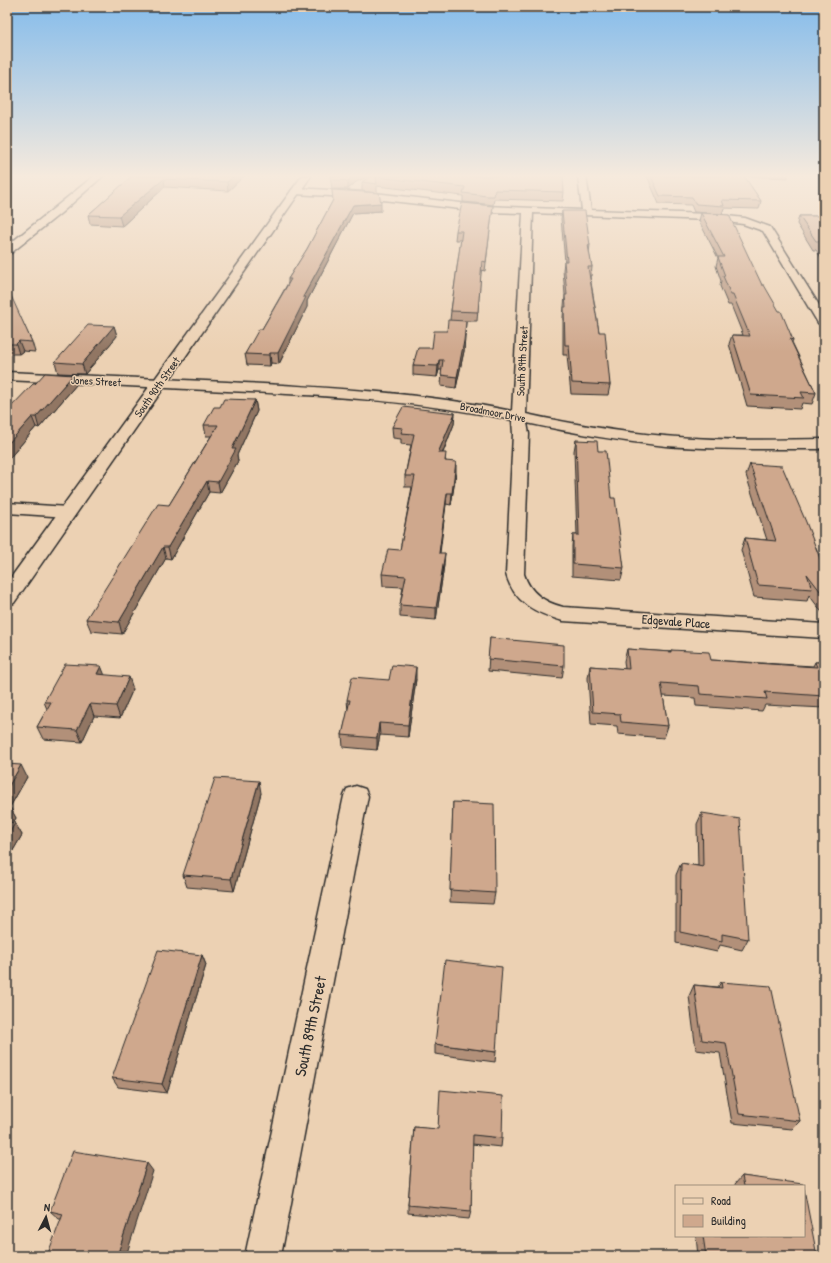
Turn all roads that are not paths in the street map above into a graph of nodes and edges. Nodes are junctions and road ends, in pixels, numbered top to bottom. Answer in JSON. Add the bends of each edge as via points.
{"nodes":[{"id":1,"x":27,"y":235,"type":"edge"},
{"id":2,"x":264,"y":235,"type":"edge"},
{"id":3,"x":527,"y":235,"type":"edge"},
{"id":4,"x":771,"y":235,"type":"edge"},
{"id":5,"x":7,"y":251,"type":"edge"},
{"id":6,"x":824,"y":323,"type":"edge"},
{"id":7,"x":7,"y":376,"type":"edge"},
{"id":8,"x":160,"y":383,"type":"junction"},
{"id":9,"x":518,"y":416,"type":"junction"},
{"id":10,"x":823,"y":446,"type":"edge"},
{"id":11,"x":7,"y":508,"type":"edge"},
{"id":12,"x":68,"y":512,"type":"junction"},
{"id":13,"x":7,"y":598,"type":"edge"},
{"id":14,"x":531,"y":601,"type":"joint"},
{"id":15,"x":824,"y":631,"type":"edge"},
{"id":16,"x":356,"y":796,"type":"dead end"},
{"id":17,"x":263,"y":1256,"type":"edge"}],
"edges":[{"from":1,"to":5,"type":"street"},
{"from":2,"to":8,"type":"main road","name":"South 90th Street"},
{"from":3,"to":9,"type":"street","name":"South 89th Street"},
{"from":4,"to":6,"type":"street"},
{"from":7,"to":8,"type":"street","name":"Jones Street"},
{"from":8,"to":9,"type":"street","name":"Broadmoor Drive","via":[[393,397]]},
{"from":8,"to":12,"type":"main road","name":"South 90th Street"},
{"from":9,"to":10,"type":"street","name":"Broadmoor Drive","via":[[572,428],[665,441]]},
{"from":9,"to":14,"type":"street","name":"South 89th Street","via":[[521,434],[515,574],[517,585]]},
{"from":11,"to":12,"type":"street"},
{"from":12,"to":13,"type":"main road","name":"South 90th Street"},
{"from":14,"to":15,"type":"street","name":"Edgevale Place","via":[[563,614]]},
{"from":16,"to":17,"type":"street","name":"South 89th Street"}]}
